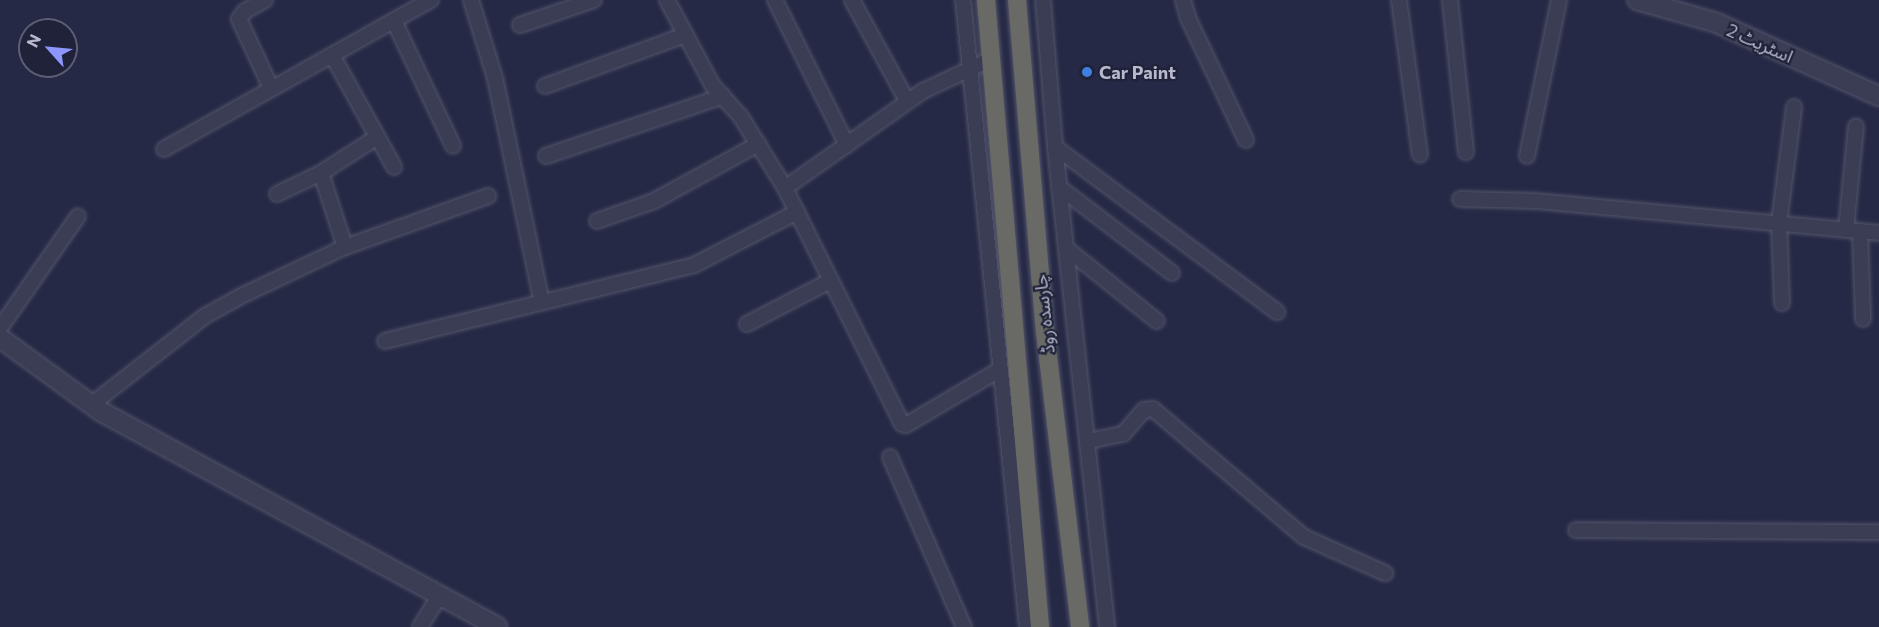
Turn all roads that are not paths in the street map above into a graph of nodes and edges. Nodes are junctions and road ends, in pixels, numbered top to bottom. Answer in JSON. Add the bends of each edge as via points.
{"nodes":[{"id":1,"x":265,"y":0,"type":"edge"},
{"id":2,"x":431,"y":0,"type":"edge"},
{"id":3,"x":471,"y":0,"type":"edge"},
{"id":4,"x":594,"y":0,"type":"edge"},
{"id":5,"x":667,"y":0,"type":"edge"},
{"id":6,"x":775,"y":0,"type":"edge"},
{"id":7,"x":852,"y":0,"type":"edge"},
{"id":8,"x":963,"y":0,"type":"edge"},
{"id":9,"x":986,"y":0,"type":"edge"},
{"id":10,"x":1017,"y":0,"type":"edge"},
{"id":11,"x":1043,"y":0,"type":"edge"},
{"id":12,"x":1184,"y":0,"type":"edge"},
{"id":13,"x":1399,"y":0,"type":"edge"},
{"id":14,"x":1450,"y":0,"type":"edge"},
{"id":15,"x":1559,"y":0,"type":"edge"},
{"id":16,"x":1637,"y":0,"type":"edge"},
{"id":17,"x":394,"y":21,"type":"junction"},
{"id":18,"x":520,"y":25,"type":"dead end"},
{"id":19,"x":685,"y":35,"type":"junction"},
{"id":20,"x":332,"y":55,"type":"junction"},
{"id":21,"x":991,"y":59,"type":"junction"},
{"id":22,"x":968,"y":70,"type":"junction"},
{"id":23,"x":545,"y":86,"type":"dead end"},
{"id":24,"x":271,"y":88,"type":"junction"},
{"id":25,"x":723,"y":96,"type":"junction"},
{"id":26,"x":1879,"y":96,"type":"edge"},
{"id":27,"x":907,"y":101,"type":"junction"},
{"id":28,"x":1794,"y":107,"type":"dead end"},
{"id":29,"x":1856,"y":126,"type":"dead end"},
{"id":30,"x":377,"y":137,"type":"junction"},
{"id":31,"x":1246,"y":140,"type":"dead end"},
{"id":32,"x":758,"y":144,"type":"junction"},
{"id":33,"x":847,"y":145,"type":"junction"},
{"id":34,"x":453,"y":146,"type":"dead end"},
{"id":35,"x":1054,"y":147,"type":"junction"},
{"id":36,"x":164,"y":149,"type":"dead end"},
{"id":37,"x":1466,"y":152,"type":"dead end"},
{"id":38,"x":1420,"y":155,"type":"dead end"},
{"id":39,"x":546,"y":156,"type":"dead end"},
{"id":40,"x":1527,"y":156,"type":"dead end"},
{"id":41,"x":394,"y":167,"type":"dead end"},
{"id":42,"x":321,"y":173,"type":"junction"},
{"id":43,"x":1059,"y":187,"type":"junction"},
{"id":44,"x":785,"y":188,"type":"junction"},
{"id":45,"x":277,"y":194,"type":"dead end"},
{"id":46,"x":488,"y":196,"type":"dead end"},
{"id":47,"x":1460,"y":199,"type":"dead end"},
{"id":48,"x":796,"y":212,"type":"junction"},
{"id":49,"x":78,"y":216,"type":"dead end"},
{"id":50,"x":597,"y":221,"type":"dead end"},
{"id":51,"x":1779,"y":223,"type":"junction"},
{"id":52,"x":1846,"y":230,"type":"junction"},
{"id":53,"x":1860,"y":231,"type":"junction"},
{"id":54,"x":1879,"y":233,"type":"edge"},
{"id":55,"x":345,"y":247,"type":"junction"},
{"id":56,"x":1066,"y":249,"type":"junction"},
{"id":57,"x":1172,"y":273,"type":"dead end"},
{"id":58,"x":830,"y":281,"type":"junction"},
{"id":59,"x":1041,"y":281,"type":"junction"},
{"id":60,"x":1010,"y":283,"type":"junction"},
{"id":61,"x":542,"y":302,"type":"junction"},
{"id":62,"x":1782,"y":303,"type":"dead end"},
{"id":63,"x":1277,"y":312,"type":"dead end"},
{"id":64,"x":1863,"y":319,"type":"dead end"},
{"id":65,"x":1157,"y":321,"type":"dead end"},
{"id":66,"x":747,"y":324,"type":"dead end"},
{"id":67,"x":0,"y":328,"type":"edge"},
{"id":68,"x":0,"y":338,"type":"edge"},
{"id":69,"x":385,"y":341,"type":"dead end"},
{"id":70,"x":999,"y":370,"type":"junction"},
{"id":71,"x":91,"y":405,"type":"junction"},
{"id":72,"x":1089,"y":441,"type":"junction"},
{"id":73,"x":890,"y":457,"type":"dead end"},
{"id":74,"x":1576,"y":530,"type":"dead end"},
{"id":75,"x":1879,"y":532,"type":"edge"},
{"id":76,"x":1385,"y":573,"type":"dead end"},
{"id":77,"x":440,"y":595,"type":"junction"},
{"id":78,"x":420,"y":627,"type":"edge"},
{"id":79,"x":497,"y":627,"type":"edge"},
{"id":80,"x":964,"y":627,"type":"edge"},
{"id":81,"x":1027,"y":627,"type":"edge"},
{"id":82,"x":1040,"y":627,"type":"edge"},
{"id":83,"x":1080,"y":627,"type":"edge"},
{"id":84,"x":1107,"y":627,"type":"edge"}],
"edges":[{"from":1,"to":24,"type":"street","via":[[239,19]]},
{"from":2,"to":17,"type":"street"},
{"from":3,"to":61,"type":"street","via":[[495,78]]},
{"from":4,"to":18,"type":"street"},
{"from":5,"to":19,"type":"street"},
{"from":6,"to":33,"type":"street"},
{"from":7,"to":27,"type":"street"},
{"from":8,"to":22,"type":"street"},
{"from":9,"to":21,"type":"highway","name":"چارسدہ روڈ"},
{"from":10,"to":59,"type":"highway","name":"چارسدہ روڈ"},
{"from":11,"to":35,"type":"street"},
{"from":12,"to":31,"type":"street","via":[[1188,18]]},
{"from":13,"to":38,"type":"street"},
{"from":14,"to":37,"type":"street"},
{"from":15,"to":40,"type":"street"},
{"from":16,"to":26,"type":"street","name":"اسٹریٹ 2","via":[[1717,23]]},
{"from":17,"to":20,"type":"street"},
{"from":17,"to":34,"type":"street"},
{"from":19,"to":23,"type":"street"},
{"from":19,"to":25,"type":"street","via":[[713,86]]},
{"from":20,"to":24,"type":"street"},
{"from":20,"to":30,"type":"street"},
{"from":21,"to":22,"type":"street"},
{"from":21,"to":60,"type":"highway","name":"چارسدہ روڈ"},
{"from":22,"to":27,"type":"street"},
{"from":22,"to":70,"type":"street"},
{"from":24,"to":36,"type":"street"},
{"from":25,"to":32,"type":"street"},
{"from":25,"to":39,"type":"street"},
{"from":27,"to":33,"type":"street"},
{"from":28,"to":51,"type":"street"},
{"from":29,"to":52,"type":"street"},
{"from":30,"to":41,"type":"street"},
{"from":30,"to":42,"type":"street"},
{"from":32,"to":44,"type":"street"},
{"from":32,"to":50,"type":"street","via":[[654,201]]},
{"from":33,"to":44,"type":"street"},
{"from":35,"to":43,"type":"street"},
{"from":35,"to":63,"type":"street"},
{"from":42,"to":45,"type":"street"},
{"from":42,"to":55,"type":"street"},
{"from":43,"to":56,"type":"street"},
{"from":43,"to":57,"type":"street"},
{"from":44,"to":48,"type":"street"},
{"from":46,"to":55,"type":"street"},
{"from":47,"to":51,"type":"street","via":[[1536,201]]},
{"from":48,"to":58,"type":"street"},
{"from":48,"to":61,"type":"street","via":[[694,265]]},
{"from":49,"to":67,"type":"street"},
{"from":51,"to":52,"type":"street"},
{"from":51,"to":62,"type":"street"},
{"from":52,"to":53,"type":"street"},
{"from":53,"to":54,"type":"street"},
{"from":53,"to":64,"type":"street"},
{"from":55,"to":71,"type":"street","via":[[273,279],[206,316]]},
{"from":56,"to":65,"type":"street"},
{"from":56,"to":72,"type":"street"},
{"from":58,"to":66,"type":"street"},
{"from":58,"to":70,"type":"street","via":[[902,424]]},
{"from":59,"to":60,"type":"highway"},
{"from":59,"to":83,"type":"highway","name":"چارسدہ روڈ"},
{"from":60,"to":82,"type":"highway","name":"چارسدہ روڈ"},
{"from":61,"to":69,"type":"street"},
{"from":68,"to":71,"type":"street"},
{"from":70,"to":81,"type":"street"},
{"from":71,"to":77,"type":"street"},
{"from":72,"to":76,"type":"street","via":[[1123,434],[1144,410],[1153,409],[1304,537]]},
{"from":72,"to":84,"type":"street"},
{"from":73,"to":80,"type":"street"},
{"from":74,"to":75,"type":"street"},
{"from":77,"to":78,"type":"street"},
{"from":77,"to":79,"type":"street"}]}
